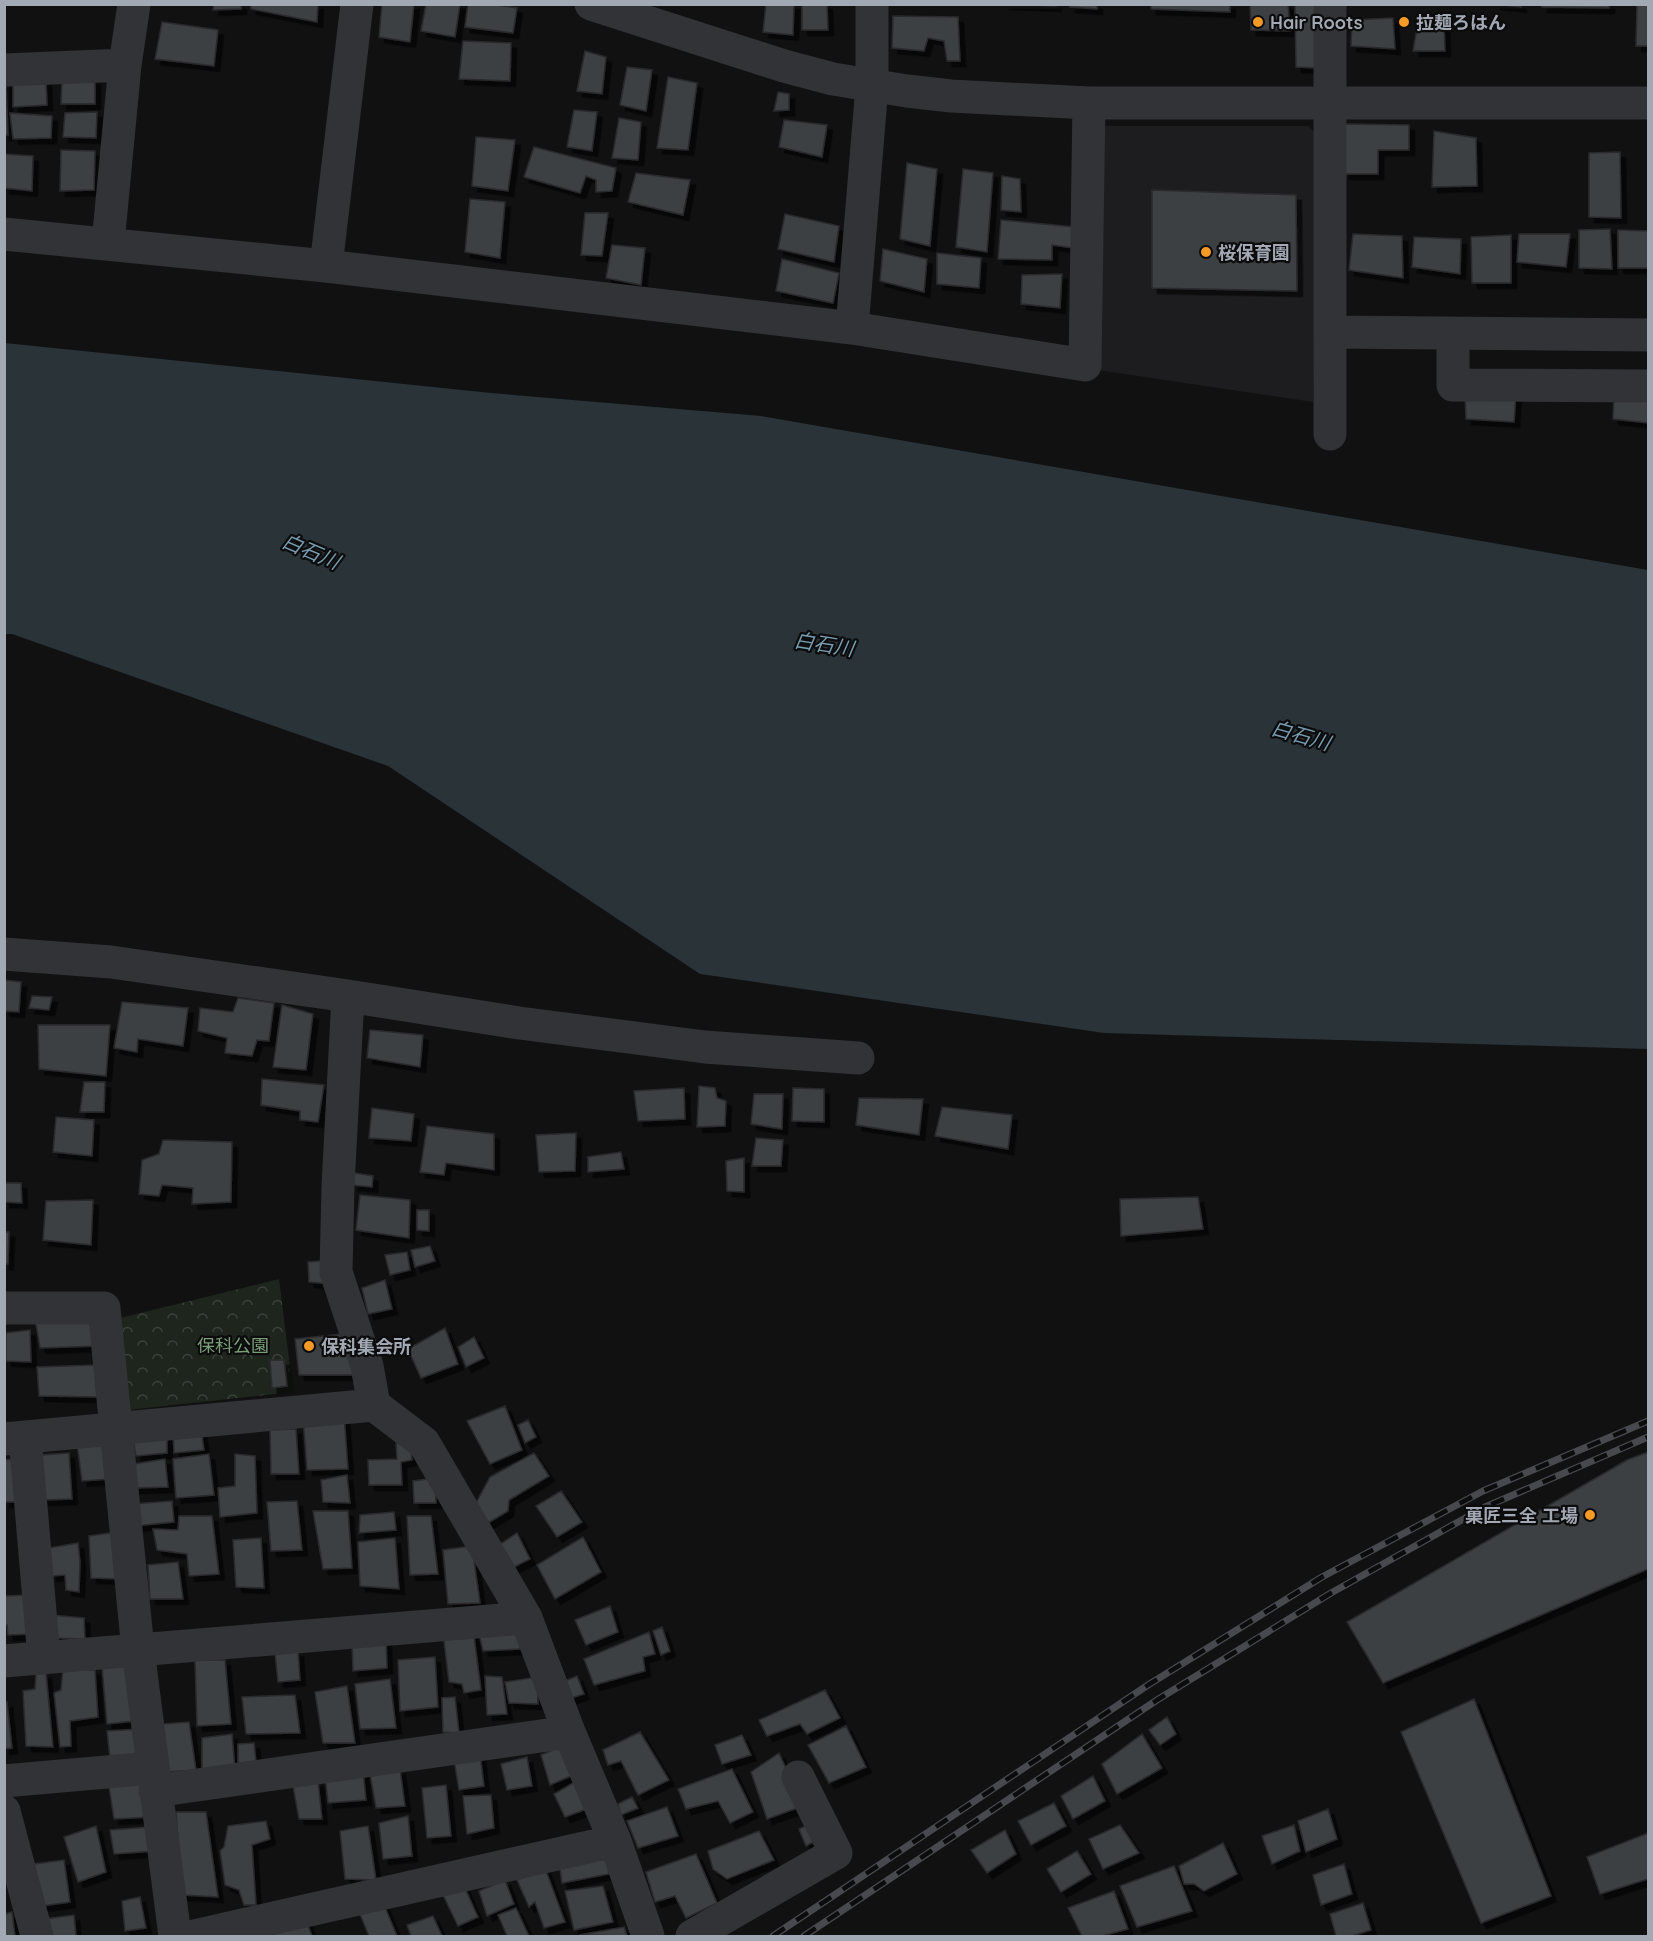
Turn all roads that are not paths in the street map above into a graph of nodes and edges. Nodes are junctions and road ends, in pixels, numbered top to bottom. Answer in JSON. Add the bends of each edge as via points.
{"nodes":[{"id":1,"x":134,"y":4,"type":"edge"},
{"id":2,"x":357,"y":4,"type":"edge"},
{"id":3,"x":591,"y":4,"type":"edge"},
{"id":4,"x":872,"y":4,"type":"edge"},
{"id":5,"x":1330,"y":4,"type":"edge"},
{"id":6,"x":125,"y":65,"type":"junction"},
{"id":7,"x":4,"y":70,"type":"edge"},
{"id":8,"x":872,"y":86,"type":"junction"},
{"id":9,"x":1089,"y":103,"type":"junction"},
{"id":10,"x":1331,"y":103,"type":"junction"},
{"id":11,"x":1648,"y":103,"type":"edge"},
{"id":12,"x":4,"y":234,"type":"edge"},
{"id":13,"x":108,"y":243,"type":"junction"},
{"id":14,"x":326,"y":266,"type":"junction"},
{"id":15,"x":852,"y":328,"type":"junction"},
{"id":16,"x":1330,"y":333,"type":"junction"},
{"id":17,"x":1453,"y":334,"type":"junction"},
{"id":18,"x":1648,"y":335,"type":"edge"},
{"id":19,"x":1648,"y":386,"type":"edge"},
{"id":20,"x":1330,"y":434,"type":"dead end"},
{"id":21,"x":4,"y":954,"type":"edge"},
{"id":22,"x":348,"y":996,"type":"junction"},
{"id":23,"x":858,"y":1058,"type":"dead end"},
{"id":24,"x":4,"y":1308,"type":"edge"},
{"id":25,"x":374,"y":1405,"type":"junction"},
{"id":26,"x":116,"y":1429,"type":"junction"},
{"id":27,"x":15,"y":1438,"type":"edge"},
{"id":28,"x":526,"y":1618,"type":"junction"},
{"id":29,"x":138,"y":1650,"type":"junction"},
{"id":30,"x":44,"y":1658,"type":"junction"},
{"id":31,"x":4,"y":1661,"type":"edge"},
{"id":32,"x":569,"y":1732,"type":"junction"},
{"id":33,"x":798,"y":1777,"type":"dead end"},
{"id":34,"x":154,"y":1779,"type":"junction"},
{"id":35,"x":4,"y":1781,"type":"edge"},
{"id":36,"x":4,"y":1811,"type":"edge"},
{"id":37,"x":615,"y":1841,"type":"junction"},
{"id":38,"x":37,"y":1936,"type":"edge"},
{"id":39,"x":175,"y":1936,"type":"edge"},
{"id":40,"x":194,"y":1936,"type":"edge"},
{"id":41,"x":648,"y":1936,"type":"edge"},
{"id":42,"x":692,"y":1936,"type":"edge"}],
"edges":[{"from":1,"to":6,"type":"street"},
{"from":2,"to":14,"type":"street"},
{"from":3,"to":8,"type":"street","via":[[784,66]]},
{"from":4,"to":8,"type":"street"},
{"from":5,"to":10,"type":"street"},
{"from":6,"to":7,"type":"street"},
{"from":6,"to":13,"type":"street"},
{"from":8,"to":9,"type":"street","via":[[951,96]]},
{"from":8,"to":15,"type":"street"},
{"from":9,"to":10,"type":"street"},
{"from":9,"to":15,"type":"street","via":[[1084,365]]},
{"from":10,"to":11,"type":"street"},
{"from":10,"to":16,"type":"street"},
{"from":12,"to":13,"type":"street"},
{"from":13,"to":14,"type":"street"},
{"from":14,"to":15,"type":"street"},
{"from":16,"to":17,"type":"street"},
{"from":16,"to":20,"type":"street"},
{"from":17,"to":18,"type":"street"},
{"from":17,"to":19,"type":"street","via":[[1453,385]]},
{"from":21,"to":22,"type":"street","via":[[111,962]]},
{"from":22,"to":23,"type":"street","via":[[705,1047]]},
{"from":22,"to":25,"type":"street","via":[[336,1272],[367,1366]]},
{"from":24,"to":26,"type":"street","via":[[104,1308]]},
{"from":25,"to":26,"type":"street"},
{"from":25,"to":28,"type":"street","via":[[424,1443]]},
{"from":26,"to":27,"type":"street"},
{"from":26,"to":29,"type":"street"},
{"from":27,"to":30,"type":"street"},
{"from":28,"to":29,"type":"street"},
{"from":28,"to":32,"type":"street"},
{"from":29,"to":30,"type":"street"},
{"from":29,"to":34,"type":"street"},
{"from":30,"to":31,"type":"street"},
{"from":32,"to":34,"type":"street"},
{"from":32,"to":37,"type":"street"},
{"from":33,"to":42,"type":"street","via":[[836,1853]]},
{"from":34,"to":35,"type":"street"},
{"from":34,"to":39,"type":"street"},
{"from":36,"to":38,"type":"street"},
{"from":37,"to":40,"type":"street"},
{"from":37,"to":41,"type":"street"}]}
